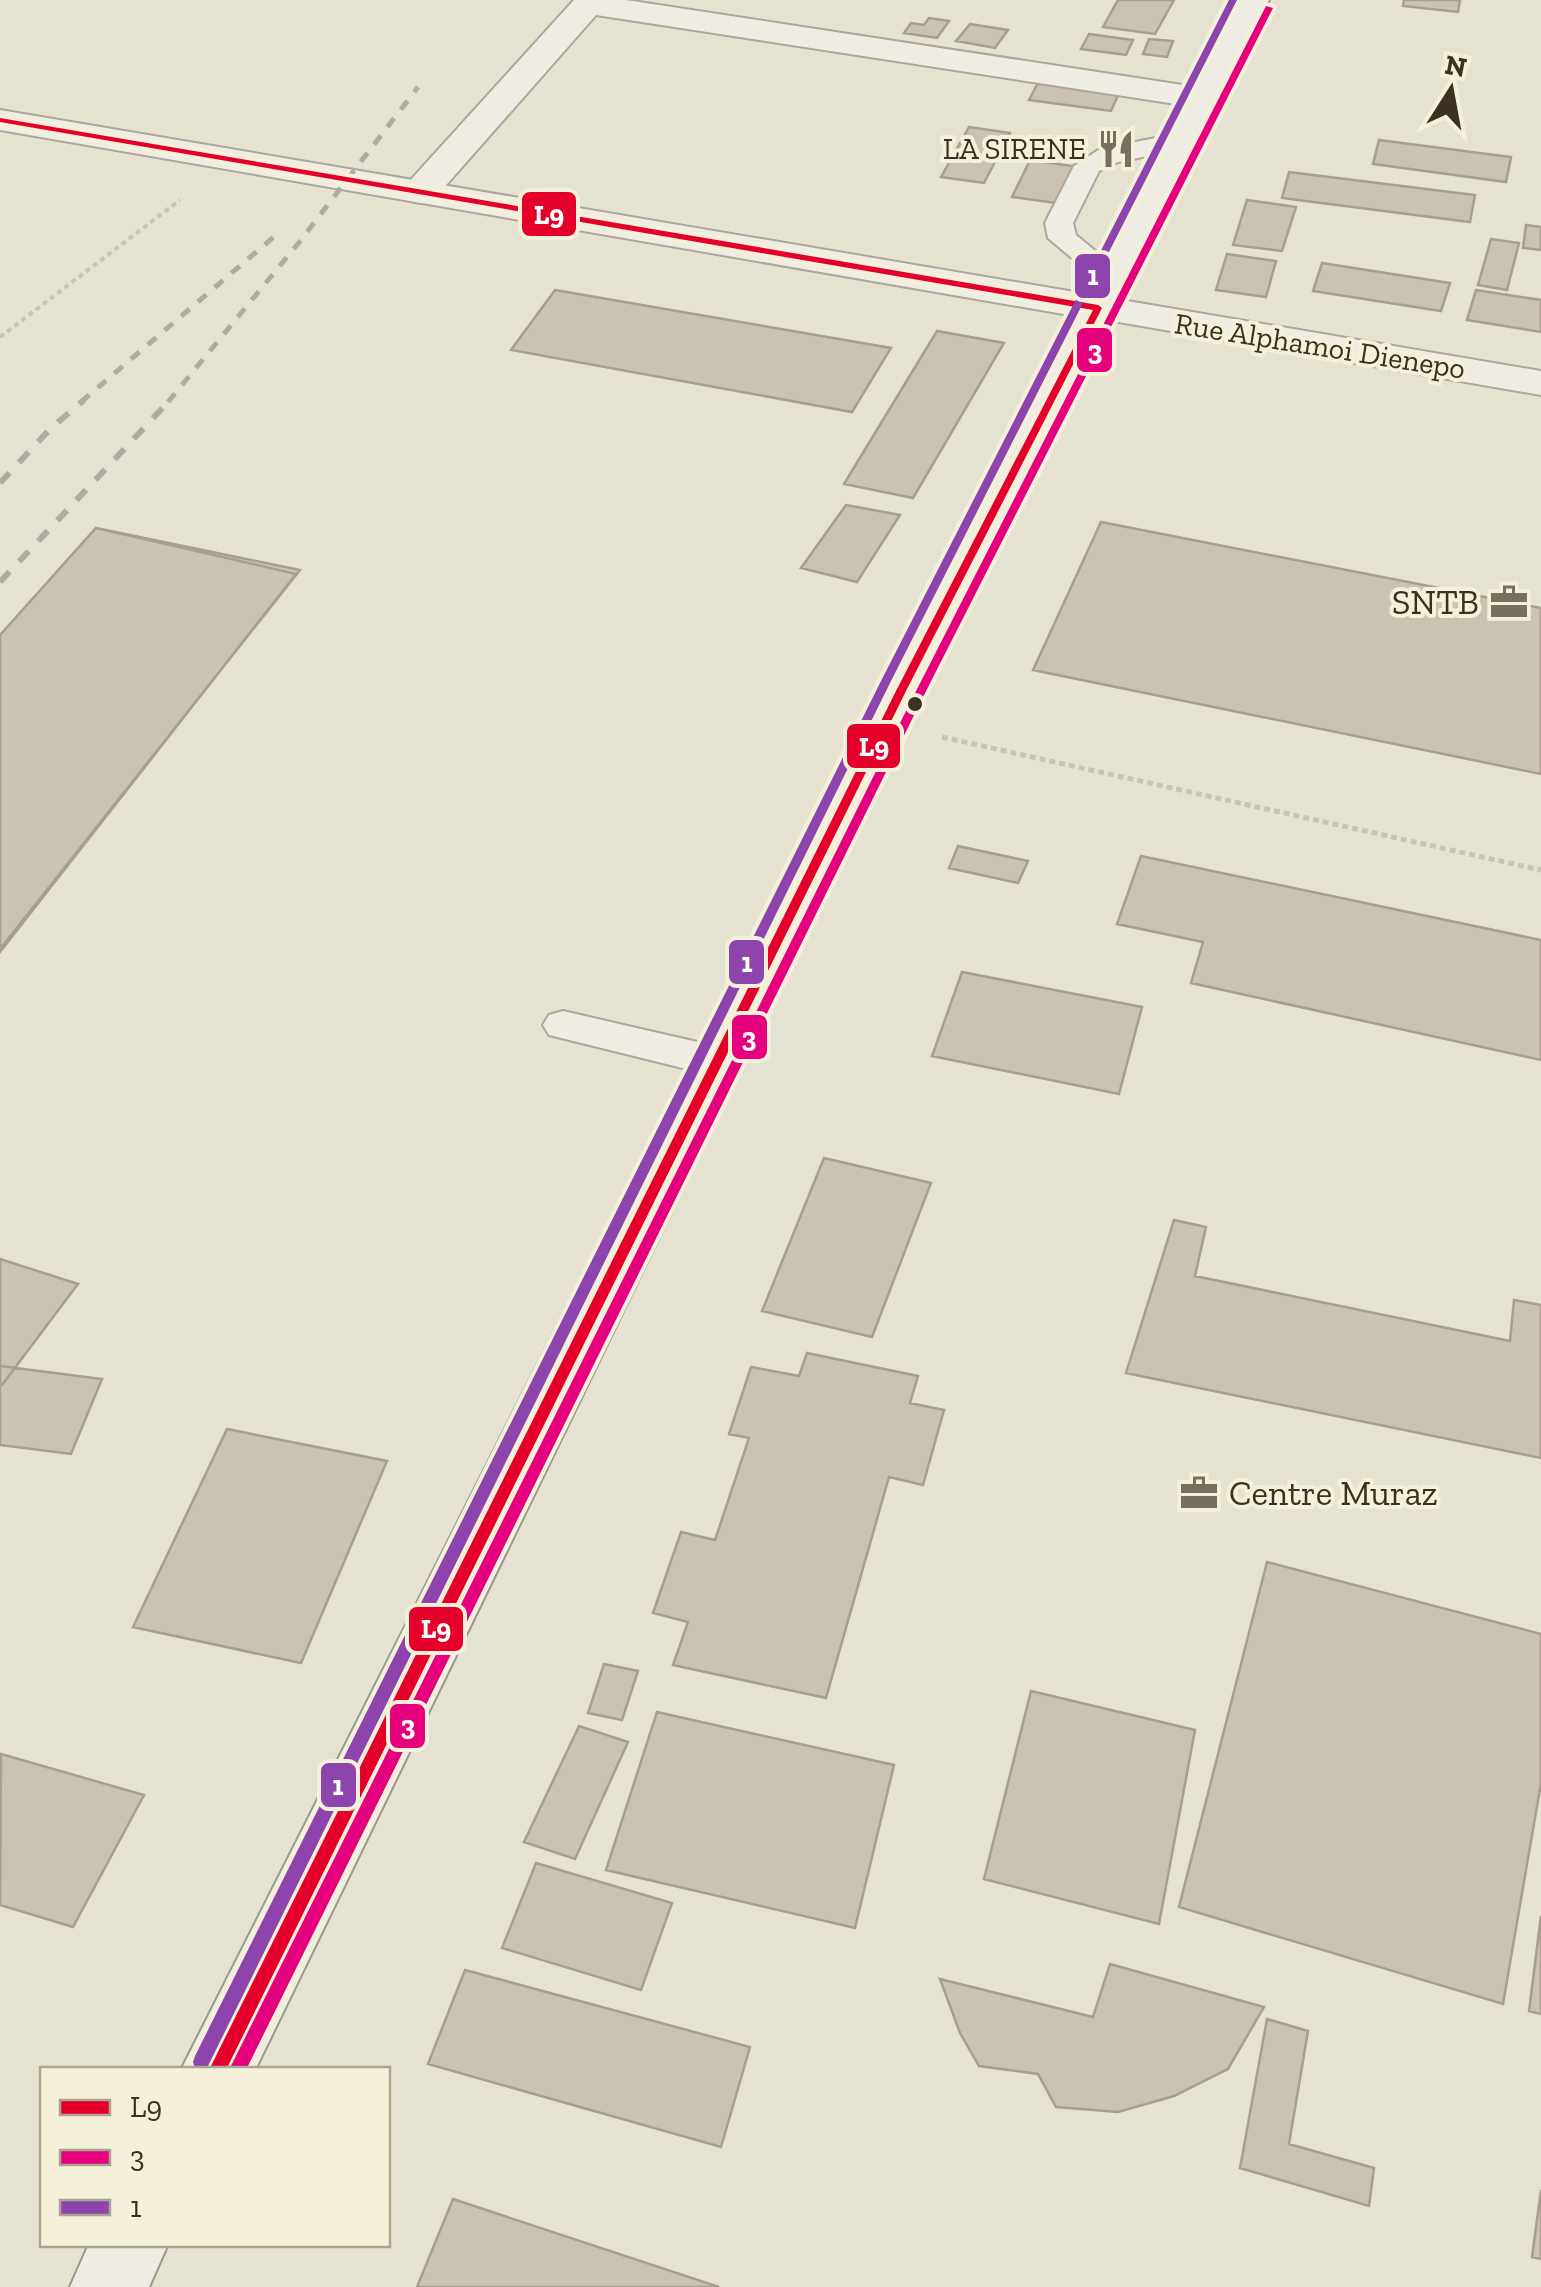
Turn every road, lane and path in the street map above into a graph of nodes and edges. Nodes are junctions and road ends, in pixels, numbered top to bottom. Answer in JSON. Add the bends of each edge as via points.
{"nodes":[{"id":1,"x":1253,"y":0,"type":"edge"},
{"id":2,"x":590,"y":2,"type":"edge"},
{"id":3,"x":1202,"y":98,"type":"junction"},
{"id":4,"x":0,"y":120,"type":"edge"},
{"id":5,"x":1181,"y":141,"type":"junction"},
{"id":6,"x":232,"y":160,"type":"junction"},
{"id":7,"x":420,"y":192,"type":"junction"},
{"id":8,"x":1105,"y":293,"type":"junction"},
{"id":9,"x":0,"y":337,"type":"edge"},
{"id":10,"x":1541,"y":382,"type":"edge"},
{"id":11,"x":886,"y":724,"type":"junction"},
{"id":12,"x":1541,"y":870,"type":"edge"},
{"id":13,"x":563,"y":1026,"type":"dead end"},
{"id":14,"x":718,"y":1062,"type":"junction"},
{"id":15,"x":217,"y":2067,"type":"edge"},
{"id":16,"x":129,"y":2247,"type":"edge"},
{"id":17,"x":109,"y":2287,"type":"edge"}],
"edges":[{"from":1,"to":3,"type":"street"},
{"from":2,"to":3,"type":"street"},
{"from":2,"to":7,"type":"street"},
{"from":3,"to":5,"type":"street"},
{"from":4,"to":6,"type":"street","name":"Rue Alphamoi Dienepo"},
{"from":5,"to":8,"type":"street"},
{"from":5,"to":8,"type":"lane","via":[[1088,166],[1060,222],[1062,238]]},
{"from":6,"to":7,"type":"street","name":"Rue Alphamoi Dienepo"},
{"from":6,"to":9,"type":"path"},
{"from":7,"to":8,"type":"street","name":"Rue Alphamoi Dienepo"},
{"from":8,"to":10,"type":"street","name":"Rue Alphamoi Dienepo"},
{"from":8,"to":11,"type":"street"},
{"from":11,"to":12,"type":"path"},
{"from":11,"to":14,"type":"street"},
{"from":13,"to":14,"type":"lane"},
{"from":14,"to":15,"type":"street"},
{"from":16,"to":17,"type":"street"}]}
